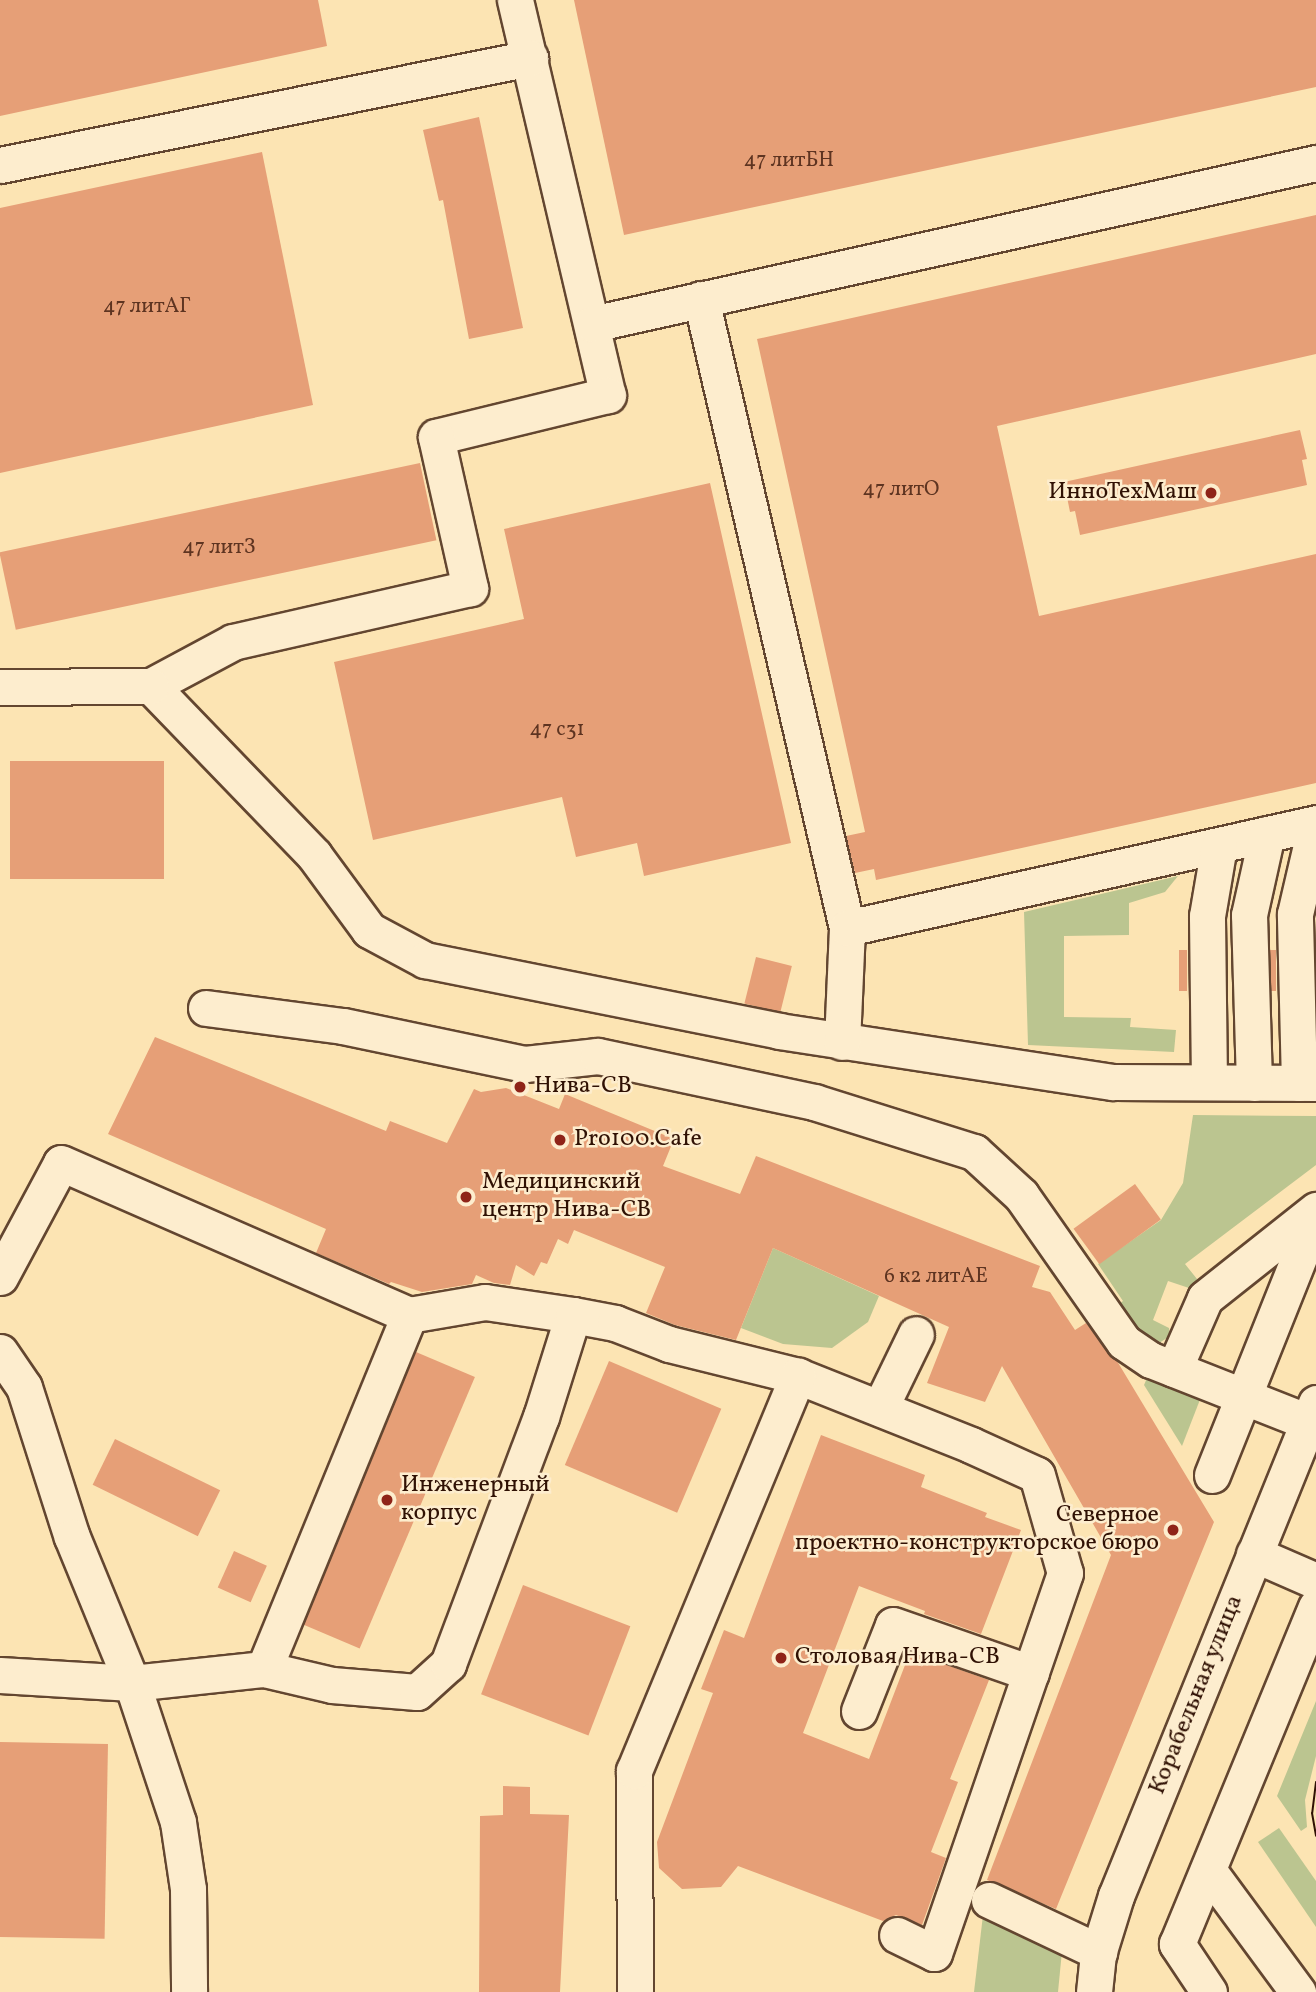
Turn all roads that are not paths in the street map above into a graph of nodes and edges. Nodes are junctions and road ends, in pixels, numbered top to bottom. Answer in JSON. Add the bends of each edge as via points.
{"nodes":[{"id":1,"x":515,"y":0,"type":"edge"},
{"id":2,"x":530,"y":58,"type":"junction"},
{"id":3,"x":1316,"y":163,"type":"edge"},
{"id":4,"x":0,"y":165,"type":"edge"},
{"id":5,"x":701,"y":299,"type":"junction"},
{"id":6,"x":592,"y":324,"type":"junction"},
{"id":7,"x":151,"y":685,"type":"junction"},
{"id":8,"x":0,"y":687,"type":"edge"},
{"id":9,"x":1264,"y":835,"type":"edge"},
{"id":10,"x":848,"y":928,"type":"junction"},
{"id":11,"x":205,"y":1008,"type":"dead end"},
{"id":12,"x":842,"y":1042,"type":"junction"},
{"id":13,"x":1253,"y":1083,"type":"edge"},
{"id":14,"x":1316,"y":1213,"type":"edge"},
{"id":15,"x":0,"y":1278,"type":"edge"},
{"id":16,"x":409,"y":1315,"type":"junction"},
{"id":17,"x":573,"y":1315,"type":"junction"},
{"id":18,"x":916,"y":1334,"type":"dead end"},
{"id":19,"x":0,"y":1352,"type":"edge"},
{"id":20,"x":1174,"y":1369,"type":"junction"},
{"id":21,"x":798,"y":1376,"type":"junction"},
{"id":22,"x":1243,"y":1396,"type":"junction"},
{"id":23,"x":880,"y":1408,"type":"junction"},
{"id":24,"x":1312,"y":1412,"type":"edge"},
{"id":25,"x":1212,"y":1475,"type":"dead end"},
{"id":26,"x":1254,"y":1554,"type":"junction"},
{"id":27,"x":1316,"y":1581,"type":"edge"},
{"id":28,"x":1316,"y":1606,"type":"edge"},
{"id":29,"x":264,"y":1669,"type":"junction"},
{"id":30,"x":1031,"y":1673,"type":"junction"},
{"id":31,"x":0,"y":1675,"type":"edge"},
{"id":32,"x":132,"y":1683,"type":"junction"},
{"id":33,"x":859,"y":1711,"type":"dead end"},
{"id":34,"x":1208,"y":1870,"type":"junction"},
{"id":35,"x":989,"y":1900,"type":"dead end"},
{"id":36,"x":897,"y":1935,"type":"dead end"},
{"id":37,"x":1099,"y":1952,"type":"junction"},
{"id":38,"x":189,"y":1992,"type":"edge"},
{"id":39,"x":635,"y":1992,"type":"edge"},
{"id":40,"x":1094,"y":1992,"type":"edge"},
{"id":41,"x":1209,"y":1992,"type":"edge"},
{"id":42,"x":1298,"y":1992,"type":"edge"}],
"edges":[{"from":1,"to":2,"type":"street"},
{"from":2,"to":4,"type":"street"},
{"from":2,"to":6,"type":"street"},
{"from":3,"to":5,"type":"street"},
{"from":5,"to":6,"type":"street"},
{"from":5,"to":10,"type":"street"},
{"from":6,"to":7,"type":"street","via":[[608,395],[436,437],[470,588],[233,642]]},
{"from":7,"to":8,"type":"street"},
{"from":7,"to":12,"type":"street","via":[[314,855],[369,930],[425,960]]},
{"from":9,"to":10,"type":"street"},
{"from":9,"to":13,"type":"street","via":[[1249,915]]},
{"from":9,"to":13,"type":"street","via":[[1296,914]]},
{"from":9,"to":13,"type":"street","via":[[1207,916]]},
{"from":10,"to":12,"type":"street"},
{"from":11,"to":20,"type":"street","via":[[342,1027],[525,1064],[598,1056],[814,1102],[974,1152],[1021,1195],[1124,1342]]},
{"from":12,"to":13,"type":"street","via":[[1113,1082]]},
{"from":14,"to":20,"type":"street","via":[[1205,1298]]},
{"from":14,"to":22,"type":"street"},
{"from":15,"to":16,"type":"street","via":[[61,1163]]},
{"from":16,"to":17,"type":"street","via":[[485,1302]]},
{"from":16,"to":29,"type":"street"},
{"from":17,"to":21,"type":"street","via":[[615,1322],[669,1344]]},
{"from":17,"to":29,"type":"street","via":[[541,1417],[448,1664],[417,1692],[332,1685]]},
{"from":18,"to":23,"type":"street"},
{"from":19,"to":32,"type":"street","via":[[24,1387],[72,1537]]},
{"from":20,"to":22,"type":"street"},
{"from":21,"to":23,"type":"street"},
{"from":21,"to":39,"type":"street","via":[[634,1770]]},
{"from":22,"to":24,"type":"street"},
{"from":22,"to":25,"type":"street"},
{"from":23,"to":30,"type":"street","via":[[1037,1475],[1065,1573]]},
{"from":24,"to":26,"type":"street","name":"Корабельная улица"},
{"from":26,"to":27,"type":"street"},
{"from":26,"to":37,"type":"street","name":"Корабельная улица","via":[[1116,1896]]},
{"from":28,"to":34,"type":"street"},
{"from":29,"to":32,"type":"street"},
{"from":30,"to":33,"type":"street","via":[[893,1625]]},
{"from":30,"to":36,"type":"street","via":[[934,1953]]},
{"from":31,"to":32,"type":"street"},
{"from":32,"to":38,"type":"street","via":[[178,1822],[188,1889]]},
{"from":34,"to":41,"type":"street","via":[[1177,1944]]},
{"from":34,"to":42,"type":"street"},
{"from":35,"to":37,"type":"street"},
{"from":37,"to":40,"type":"street","name":"Корабельная улица"}]}
